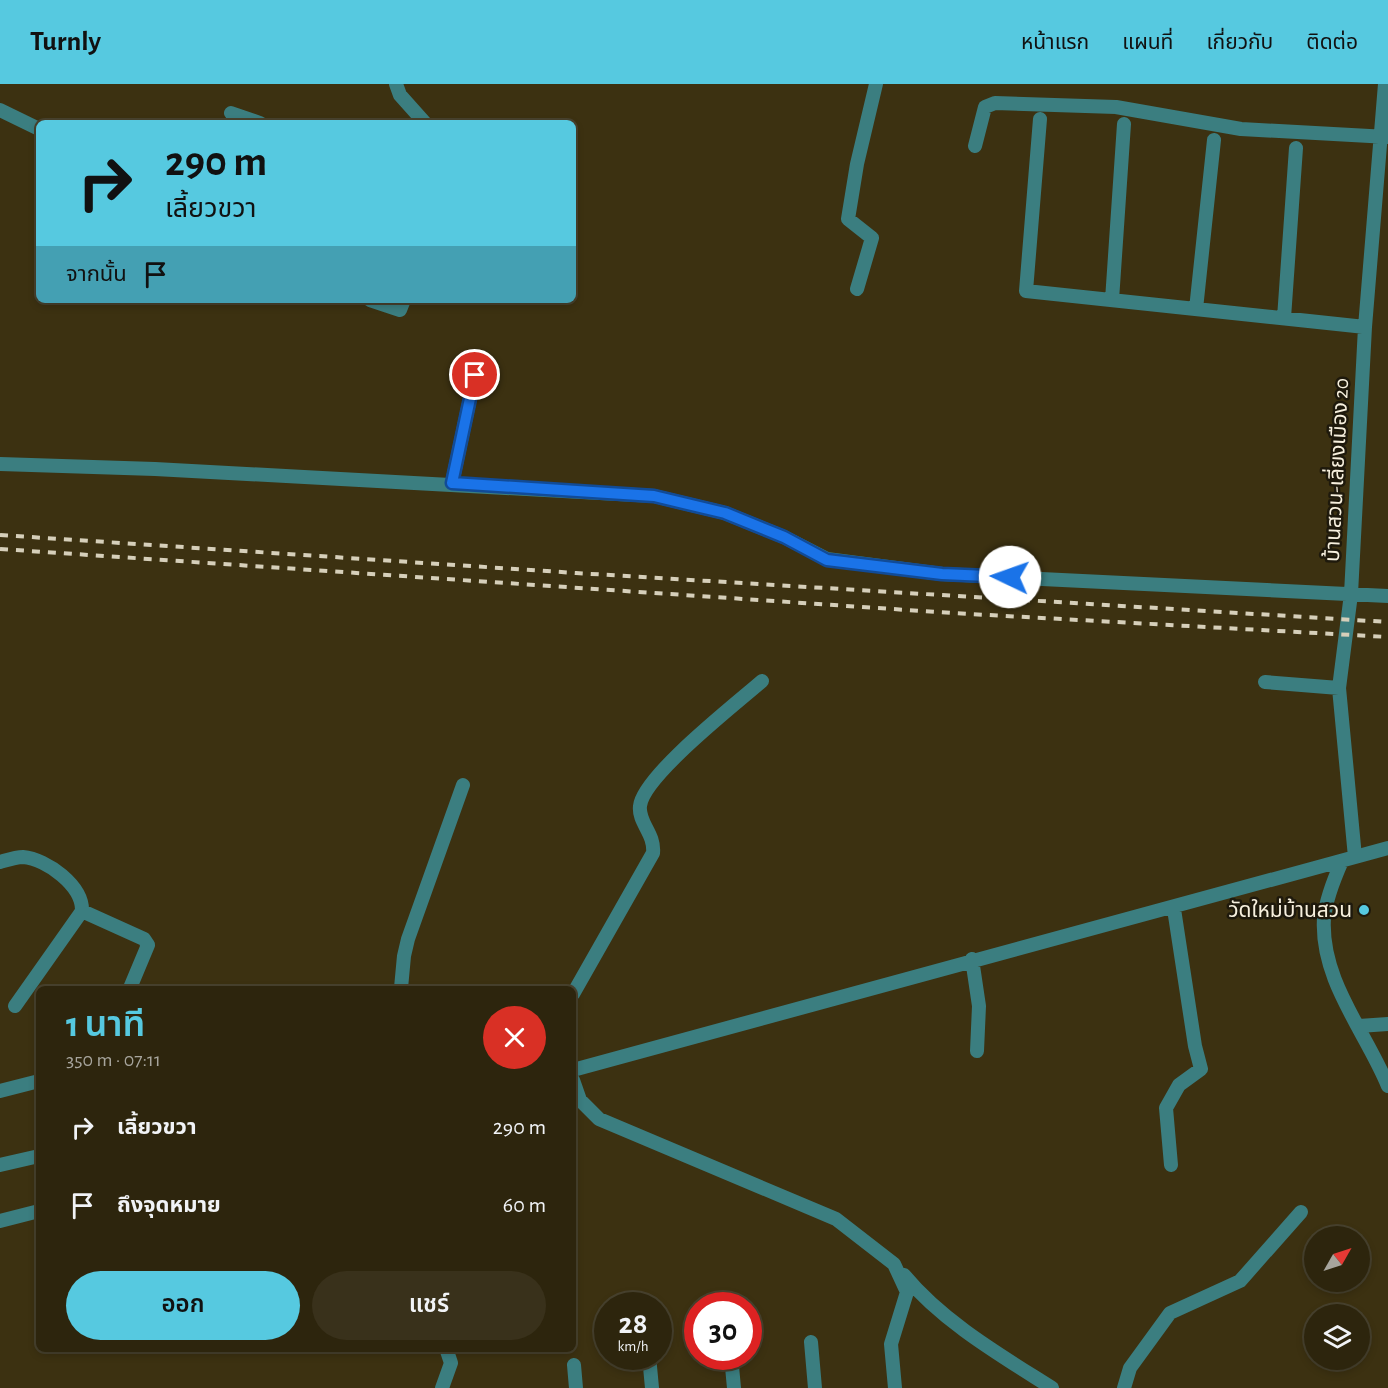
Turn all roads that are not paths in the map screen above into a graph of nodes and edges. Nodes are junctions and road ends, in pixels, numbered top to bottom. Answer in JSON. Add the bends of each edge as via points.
{"nodes":[{"id":1,"x":396,"y":84,"type":"edge"},
{"id":2,"x":876,"y":84,"type":"edge"},
{"id":3,"x":1385,"y":84,"type":"edge"},
{"id":4,"x":0,"y":110,"type":"edge"},
{"id":5,"x":231,"y":113,"type":"dead end"},
{"id":6,"x":1040,"y":119,"type":"dead end"},
{"id":7,"x":251,"y":120,"type":"edge"},
{"id":8,"x":422,"y":120,"type":"edge"},
{"id":9,"x":1124,"y":123,"type":"dead end"},
{"id":10,"x":36,"y":128,"type":"edge"},
{"id":11,"x":1384,"y":136,"type":"edge"},
{"id":12,"x":1214,"y":140,"type":"dead end"},
{"id":13,"x":975,"y":146,"type":"dead end"},
{"id":14,"x":1296,"y":148,"type":"dead end"},
{"id":15,"x":1381,"y":213,"type":"edge"},
{"id":16,"x":857,"y":289,"type":"dead end"},
{"id":17,"x":1112,"y":300,"type":"junction"},
{"id":18,"x":379,"y":303,"type":"edge"},
{"id":19,"x":403,"y":303,"type":"edge"},
{"id":20,"x":1196,"y":309,"type":"junction"},
{"id":21,"x":1284,"y":318,"type":"junction"},
{"id":22,"x":1365,"y":327,"type":"junction"},
{"id":23,"x":475,"y":375,"type":"dead end"},
{"id":24,"x":0,"y":464,"type":"edge"},
{"id":25,"x":452,"y":483,"type":"junction"},
{"id":26,"x":1351,"y":594,"type":"junction"},
{"id":27,"x":1388,"y":596,"type":"edge"},
{"id":28,"x":762,"y":681,"type":"dead end"},
{"id":29,"x":1265,"y":682,"type":"dead end"},
{"id":30,"x":1340,"y":688,"type":"junction"},
{"id":31,"x":463,"y":785,"type":"dead end"},
{"id":32,"x":1388,"y":848,"type":"edge"},
{"id":33,"x":1348,"y":859,"type":"junction"},
{"id":34,"x":0,"y":862,"type":"edge"},
{"id":35,"x":1174,"y":909,"type":"junction"},
{"id":36,"x":82,"y":911,"type":"junction"},
{"id":37,"x":972,"y":959,"type":"junction"},
{"id":38,"x":131,"y":986,"type":"edge"},
{"id":39,"x":398,"y":986,"type":"edge"},
{"id":40,"x":576,"y":989,"type":"edge"},
{"id":41,"x":15,"y":1006,"type":"dead end"},
{"id":42,"x":1388,"y":1024,"type":"edge"},
{"id":43,"x":1359,"y":1026,"type":"junction"},
{"id":44,"x":977,"y":1051,"type":"dead end"},
{"id":45,"x":576,"y":1069,"type":"edge"},
{"id":46,"x":36,"y":1082,"type":"edge"},
{"id":47,"x":1388,"y":1085,"type":"edge"},
{"id":48,"x":576,"y":1089,"type":"edge"},
{"id":49,"x":0,"y":1091,"type":"edge"},
{"id":50,"x":36,"y":1157,"type":"edge"},
{"id":51,"x":0,"y":1165,"type":"edge"},
{"id":52,"x":1171,"y":1165,"type":"dead end"},
{"id":53,"x":36,"y":1212,"type":"edge"},
{"id":54,"x":1301,"y":1212,"type":"dead end"},
{"id":55,"x":0,"y":1221,"type":"edge"},
{"id":56,"x":894,"y":1264,"type":"junction"},
{"id":57,"x":811,"y":1342,"type":"dead end"},
{"id":58,"x":447,"y":1352,"type":"edge"},
{"id":59,"x":574,"y":1365,"type":"dead end"},
{"id":60,"x":650,"y":1370,"type":"edge"},
{"id":61,"x":732,"y":1370,"type":"edge"},
{"id":62,"x":442,"y":1388,"type":"edge"},
{"id":63,"x":576,"y":1388,"type":"edge"},
{"id":64,"x":652,"y":1388,"type":"edge"},
{"id":65,"x":734,"y":1388,"type":"edge"},
{"id":66,"x":815,"y":1388,"type":"edge"},
{"id":67,"x":895,"y":1388,"type":"edge"},
{"id":68,"x":1052,"y":1388,"type":"edge"},
{"id":69,"x":1124,"y":1388,"type":"edge"}],
"edges":[{"from":1,"to":8,"type":"street","via":[[400,95]]},
{"from":2,"to":16,"type":"street","via":[[848,219],[872,238]]},
{"from":3,"to":11,"type":"street","name":"บ้านสวน-เลี่ยงเมือง 20"},
{"from":4,"to":10,"type":"street"},
{"from":5,"to":7,"type":"street"},
{"from":6,"to":17,"type":"street","via":[[1026,291]]},
{"from":9,"to":17,"type":"street"},
{"from":11,"to":13,"type":"street","via":[[1241,129],[1116,107],[995,103],[985,107]]},
{"from":11,"to":15,"type":"street","name":"บ้านสวน-เลี่ยงเมือง 20"},
{"from":12,"to":20,"type":"street"},
{"from":14,"to":21,"type":"street"},
{"from":15,"to":22,"type":"street","name":"บ้านสวน-เลี่ยงเมือง 20"},
{"from":17,"to":20,"type":"street"},
{"from":18,"to":19,"type":"street","via":[[400,310]]},
{"from":20,"to":21,"type":"street"},
{"from":21,"to":22,"type":"street"},
{"from":22,"to":26,"type":"street","name":"บ้านสวน-เลี่ยงเมือง 20"},
{"from":23,"to":25,"type":"street"},
{"from":24,"to":25,"type":"street"},
{"from":25,"to":26,"type":"street","via":[[654,496],[725,513],[827,560],[942,574]]},
{"from":26,"to":27,"type":"street"},
{"from":26,"to":30,"type":"street","name":"บ้านสวน-เลี่ยงเมือง 20"},
{"from":28,"to":40,"type":"street","via":[[672,759],[645,793],[640,810],[654,842],[653,853]]},
{"from":29,"to":30,"type":"street"},
{"from":30,"to":33,"type":"street","name":"บ้านสวน-เลี่ยงเมือง 20"},
{"from":31,"to":39,"type":"street","via":[[408,939]]},
{"from":32,"to":33,"type":"street"},
{"from":33,"to":35,"type":"street"},
{"from":33,"to":43,"type":"street","via":[[1331,889],[1324,919],[1327,956],[1339,993]]},
{"from":34,"to":36,"type":"street","via":[[23,857],[50,866],[73,887],[82,902]]},
{"from":35,"to":37,"type":"street"},
{"from":35,"to":52,"type":"street","via":[[1201,1069],[1179,1085],[1166,1108]]},
{"from":36,"to":38,"type":"street","via":[[144,939],[148,945]]},
{"from":36,"to":41,"type":"street"},
{"from":37,"to":44,"type":"street","via":[[979,1006]]},
{"from":37,"to":45,"type":"street"},
{"from":42,"to":43,"type":"street"},
{"from":43,"to":47,"type":"street"},
{"from":46,"to":49,"type":"street"},
{"from":48,"to":56,"type":"street","via":[[580,1100],[599,1119],[836,1219]]},
{"from":50,"to":51,"type":"street"},
{"from":53,"to":55,"type":"street"},
{"from":54,"to":69,"type":"street","via":[[1240,1281],[1170,1313],[1130,1368]]},
{"from":56,"to":67,"type":"street","via":[[907,1292],[891,1344]]},
{"from":56,"to":68,"type":"street","via":[[921,1297]]},
{"from":57,"to":66,"type":"street"},
{"from":58,"to":62,"type":"street","via":[[451,1363]]},
{"from":59,"to":63,"type":"street"},
{"from":60,"to":64,"type":"street"},
{"from":61,"to":65,"type":"street"}]}
